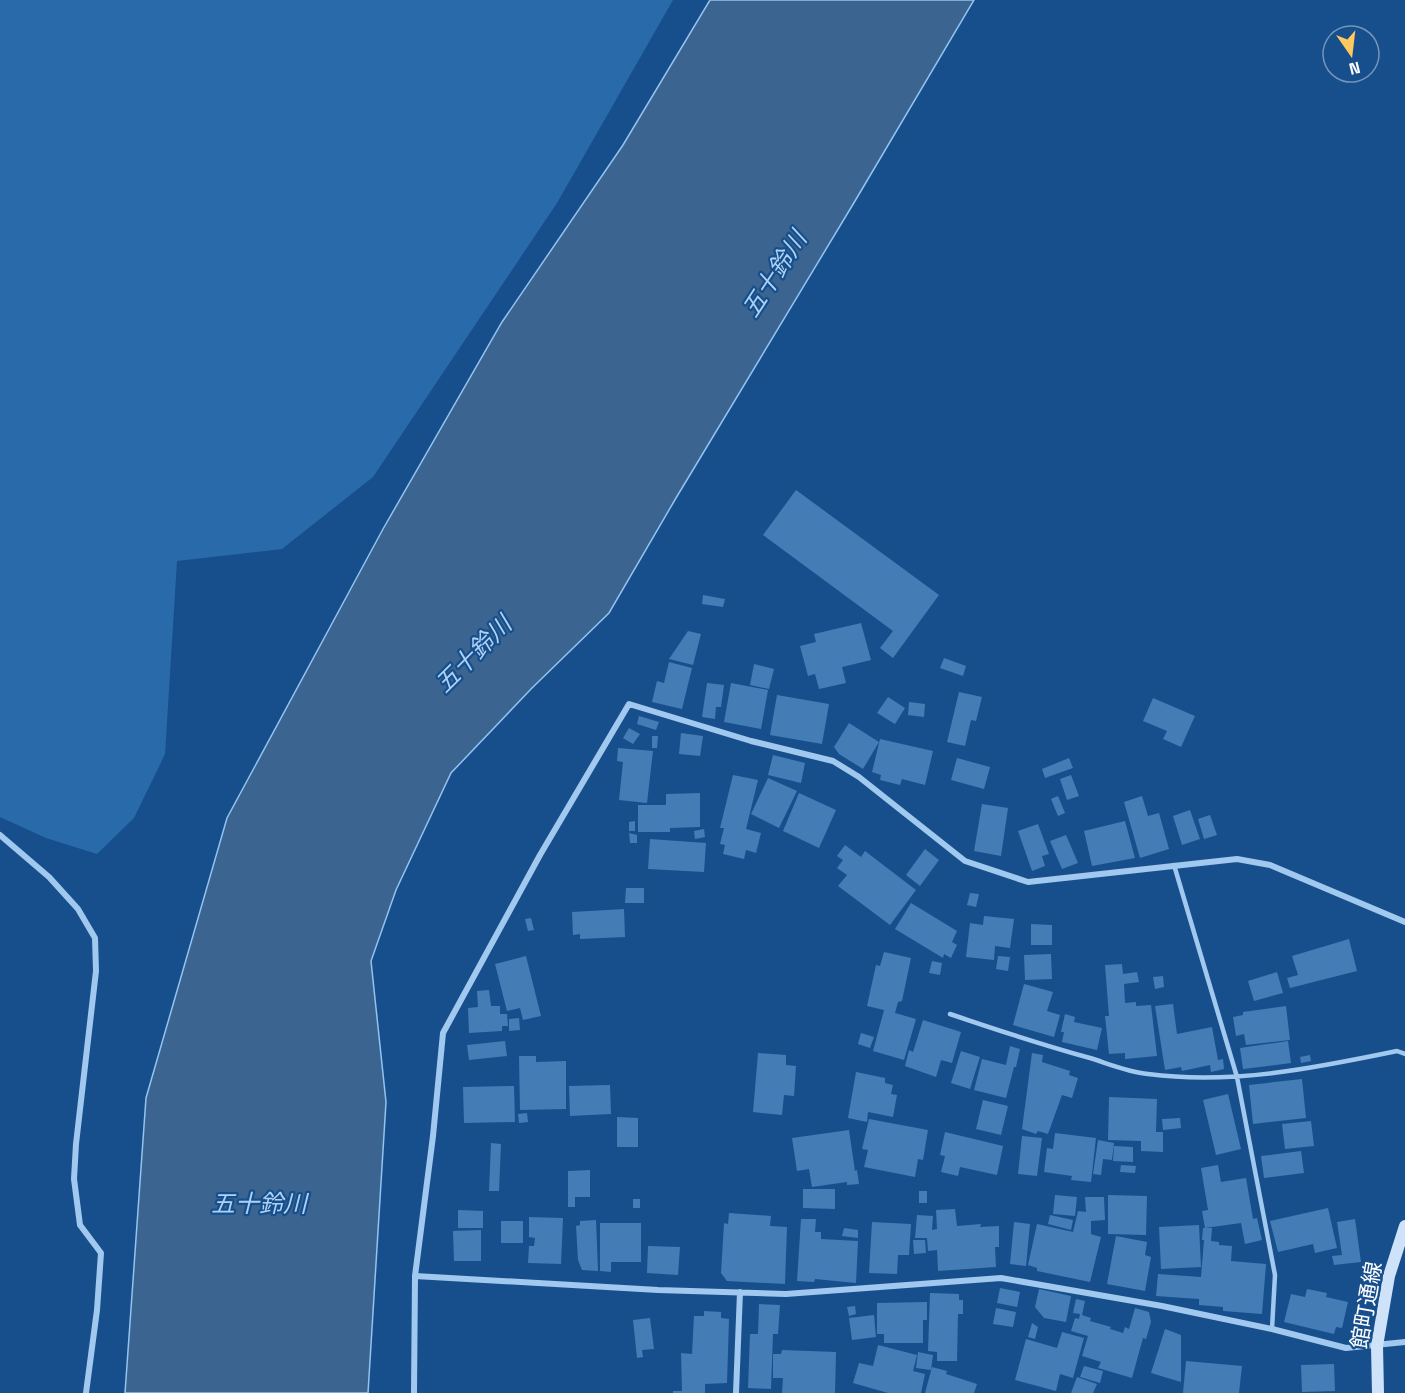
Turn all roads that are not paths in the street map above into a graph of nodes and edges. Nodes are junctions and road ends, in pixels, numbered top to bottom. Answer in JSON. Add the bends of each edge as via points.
{"nodes":[{"id":1,"x":0,"y":835,"type":"edge"},
{"id":2,"x":1174,"y":865,"type":"junction"},
{"id":3,"x":1405,"y":922,"type":"edge"},
{"id":4,"x":950,"y":1014,"type":"dead end"},
{"id":5,"x":1405,"y":1054,"type":"edge"},
{"id":6,"x":1236,"y":1077,"type":"junction"},
{"id":7,"x":1405,"y":1226,"type":"edge"},
{"id":8,"x":415,"y":1276,"type":"junction"},
{"id":9,"x":740,"y":1293,"type":"junction"},
{"id":10,"x":1272,"y":1329,"type":"junction"},
{"id":11,"x":1405,"y":1342,"type":"edge"},
{"id":12,"x":1377,"y":1346,"type":"junction"},
{"id":13,"x":86,"y":1393,"type":"edge"},
{"id":14,"x":414,"y":1393,"type":"edge"},
{"id":15,"x":736,"y":1393,"type":"edge"},
{"id":16,"x":1378,"y":1393,"type":"edge"}],
"edges":[{"from":1,"to":13,"type":"street","via":[[49,877],[78,909],[96,938],[74,1179],[80,1225],[101,1253],[98,1310]]},
{"from":2,"to":3,"type":"street","via":[[1237,859],[1270,865]]},
{"from":2,"to":6,"type":"lane"},
{"from":2,"to":8,"type":"street","via":[[1028,882],[966,861],[833,761],[629,704],[540,855],[443,1033]]},
{"from":4,"to":6,"type":"lane","via":[[1145,1074]]},
{"from":5,"to":6,"type":"lane","via":[[1397,1051],[1316,1068]]},
{"from":6,"to":10,"type":"lane","via":[[1275,1275]]},
{"from":7,"to":12,"type":"main road","name":"館町通線","via":[[1389,1276]]},
{"from":8,"to":9,"type":"street"},
{"from":8,"to":14,"type":"street"},
{"from":9,"to":10,"type":"street","via":[[786,1294],[1001,1278]]},
{"from":9,"to":15,"type":"street"},
{"from":10,"to":12,"type":"street","via":[[1346,1348]]},
{"from":11,"to":12,"type":"street"},
{"from":12,"to":16,"type":"main road","name":"館町通線"}]}
